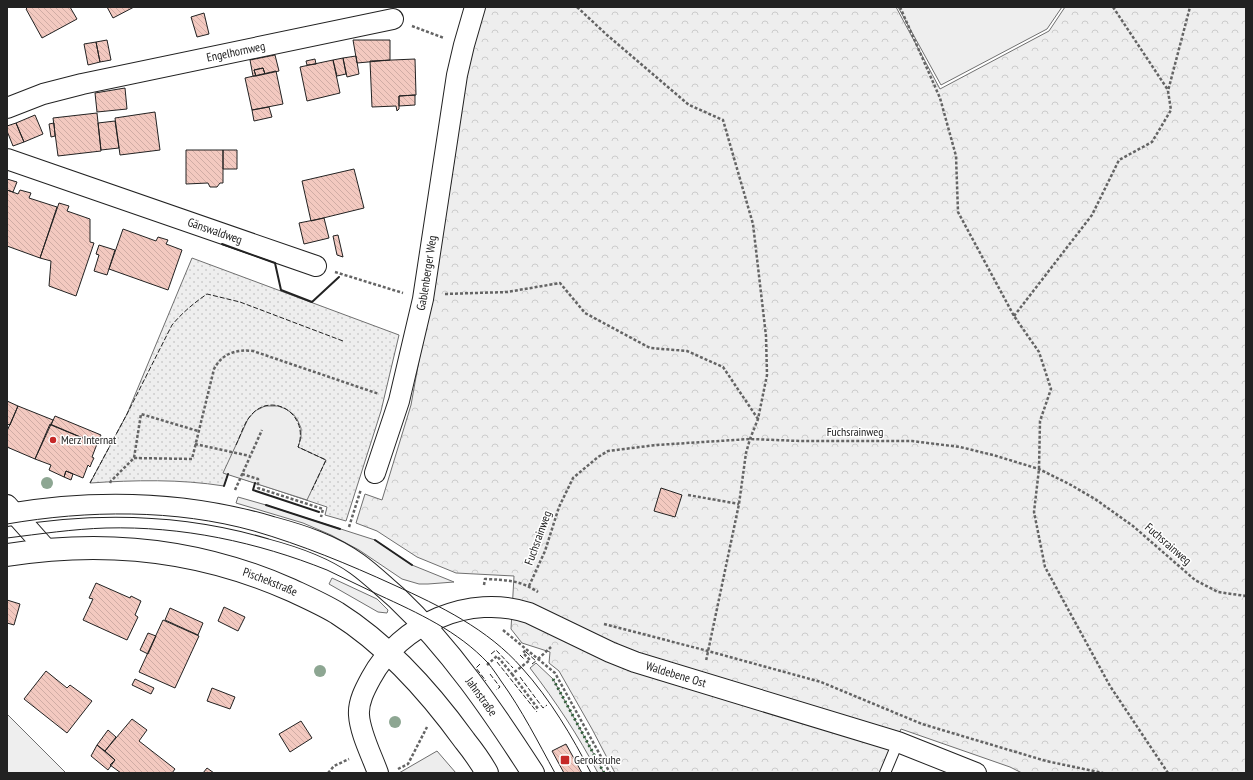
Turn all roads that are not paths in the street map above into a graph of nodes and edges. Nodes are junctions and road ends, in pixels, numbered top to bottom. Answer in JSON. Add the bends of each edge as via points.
{"nodes":[{"id":1,"x":475,"y":7,"type":"edge"},
{"id":2,"x":393,"y":19,"type":"road end"},
{"id":3,"x":7,"y":108,"type":"edge"},
{"id":4,"x":7,"y":159,"type":"edge"},
{"id":5,"x":316,"y":266,"type":"road end"},
{"id":6,"x":375,"y":473,"type":"road end"},
{"id":7,"x":10,"y":511,"type":"edge"},
{"id":8,"x":47,"y":550,"type":"junction"},
{"id":9,"x":7,"y":555,"type":"edge"},
{"id":10,"x":424,"y":625,"type":"junction"},
{"id":11,"x":388,"y":653,"type":"junction"},
{"id":12,"x":898,"y":742,"type":"junction"},
{"id":13,"x":386,"y":772,"type":"edge"},
{"id":14,"x":488,"y":773,"type":"edge"},
{"id":15,"x":533,"y":773,"type":"edge"},
{"id":16,"x":885,"y":773,"type":"edge"},
{"id":17,"x":976,"y":773,"type":"edge"}],
"edges":[{"from":1,"to":6,"type":"street","name":"Gablenberger Weg","via":[[456,83],[423,297],[399,401]]},
{"from":2,"to":3,"type":"street","name":"Engelhornweg","via":[[82,84],[43,94]]},
{"from":4,"to":5,"type":"street","name":"Gänswaldweg"},
{"from":7,"to":8,"type":"street"},
{"from":7,"to":10,"type":"main road","via":[[141,506],[199,511],[258,523],[309,540],[343,555],[372,575]]},
{"from":8,"to":9,"type":"main road","name":"Pischekstraße"},
{"from":8,"to":11,"type":"main road","name":"Pischekstraße","via":[[101,547],[154,550],[233,568],[285,588],[337,614]]},
{"from":10,"to":11,"type":"street","name":"Waldebene Ost"},
{"from":10,"to":12,"type":"street","name":"Waldebene Ost","via":[[451,613],[486,607],[518,609],[635,662]]},
{"from":10,"to":15,"type":"main road","name":"Jahnstraße","via":[[486,703]]},
{"from":11,"to":13,"type":"street","via":[[367,686],[359,714],[361,728]]},
{"from":11,"to":14,"type":"main road","via":[[443,711]]},
{"from":12,"to":16,"type":"lane"},
{"from":12,"to":17,"type":"street","name":"Waldebene Ost"}]}
